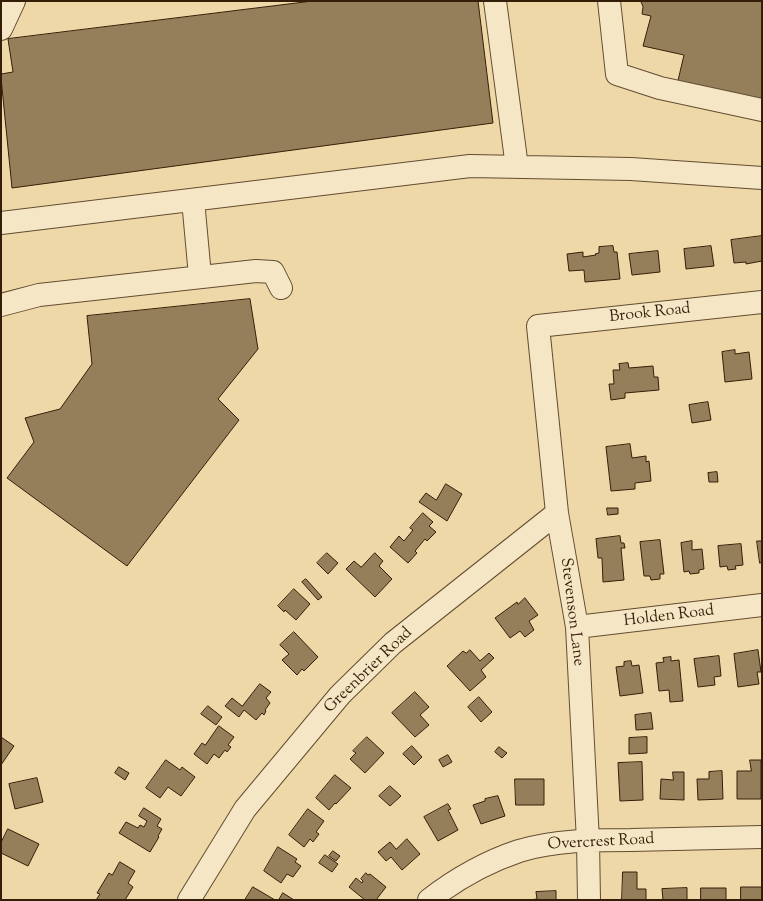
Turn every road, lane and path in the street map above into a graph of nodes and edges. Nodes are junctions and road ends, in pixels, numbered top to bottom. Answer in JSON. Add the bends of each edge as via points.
{"nodes":[{"id":1,"x":13,"y":1,"type":"edge"},
{"id":2,"x":28,"y":1,"type":"edge"},
{"id":3,"x":495,"y":1,"type":"edge"},
{"id":4,"x":608,"y":1,"type":"edge"},
{"id":5,"x":1,"y":29,"type":"edge"},
{"id":6,"x":762,"y":110,"type":"edge"},
{"id":7,"x":517,"y":167,"type":"junction"},
{"id":8,"x":762,"y":178,"type":"edge"},
{"id":9,"x":193,"y":200,"type":"junction"},
{"id":10,"x":1,"y":223,"type":"edge"},
{"id":11,"x":200,"y":276,"type":"junction"},
{"id":12,"x":281,"y":288,"type":"dead end"},
{"id":13,"x":762,"y":302,"type":"edge"},
{"id":14,"x":1,"y":305,"type":"edge"},
{"id":15,"x":538,"y":326,"type":"joint"},
{"id":16,"x":557,"y":514,"type":"junction"},
{"id":17,"x":762,"y":605,"type":"edge"},
{"id":18,"x":577,"y":627,"type":"junction"},
{"id":19,"x":762,"y":837,"type":"edge"},
{"id":20,"x":588,"y":841,"type":"junction"},
{"id":21,"x":189,"y":900,"type":"edge"},
{"id":22,"x":429,"y":900,"type":"edge"},
{"id":23,"x":588,"y":900,"type":"edge"}],
"edges":[{"from":1,"to":2,"type":"street"},
{"from":1,"to":5,"type":"street"},
{"from":3,"to":7,"type":"street"},
{"from":4,"to":6,"type":"street","via":[[617,74],[660,88]]},
{"from":7,"to":8,"type":"street","via":[[631,169]]},
{"from":7,"to":9,"type":"street","via":[[470,166]]},
{"from":9,"to":10,"type":"street"},
{"from":9,"to":11,"type":"street"},
{"from":11,"to":12,"type":"street","via":[[273,272]]},
{"from":11,"to":14,"type":"street","via":[[39,295]]},
{"from":13,"to":15,"type":"street","name":"Brook Road"},
{"from":15,"to":16,"type":"street","name":"Stevenson Lane"},
{"from":16,"to":18,"type":"street","name":"Stevenson Lane"},
{"from":16,"to":21,"type":"street","name":"Greenbrier Road","via":[[394,643],[340,695],[245,809]]},
{"from":17,"to":18,"type":"street","name":"Holden Road"},
{"from":18,"to":20,"type":"street","name":"Stevenson Lane"},
{"from":19,"to":20,"type":"street","name":"Overcrest Road"},
{"from":20,"to":22,"type":"street","name":"Overcrest Road","via":[[552,843],[519,851],[478,868]]},
{"from":20,"to":23,"type":"street","name":"Stevenson Lane"}]}
